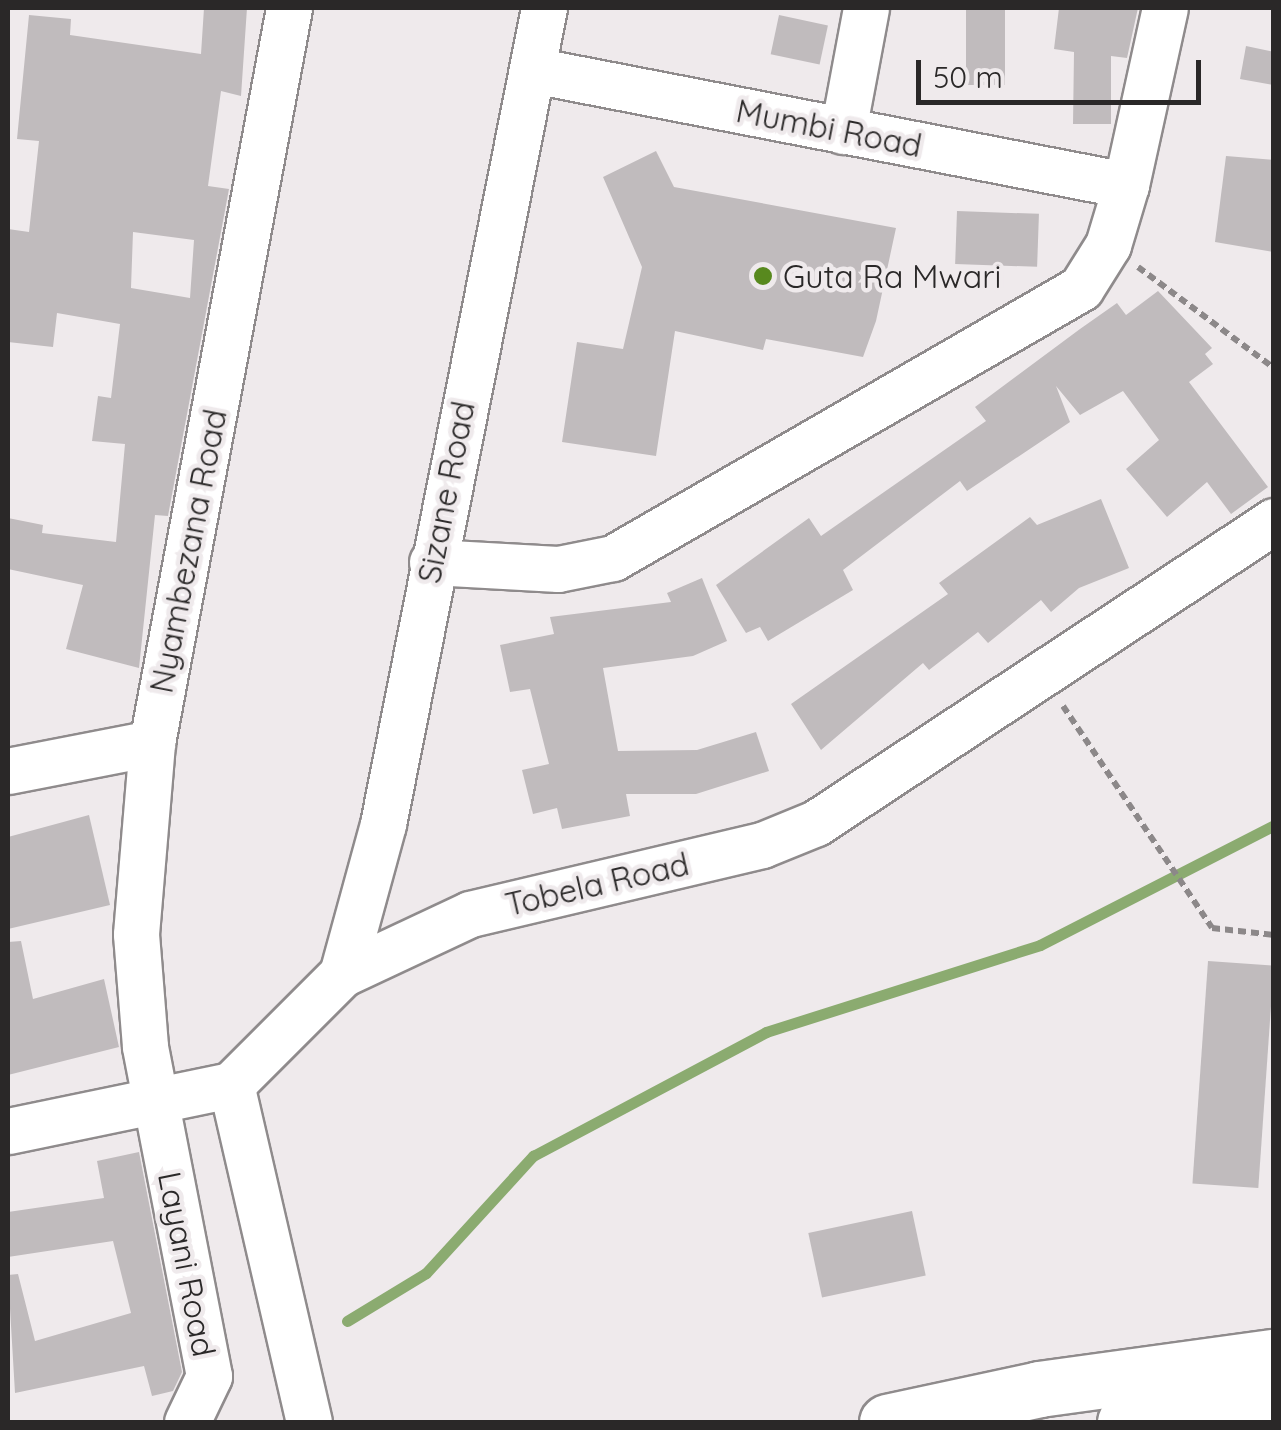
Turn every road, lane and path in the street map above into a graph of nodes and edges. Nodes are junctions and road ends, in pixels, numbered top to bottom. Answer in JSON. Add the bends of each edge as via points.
{"nodes":[{"id":1,"x":289,"y":8,"type":"edge"},
{"id":2,"x":544,"y":8,"type":"edge"},
{"id":3,"x":866,"y":8,"type":"edge"},
{"id":4,"x":1165,"y":8,"type":"edge"},
{"id":5,"x":533,"y":70,"type":"junction"},
{"id":6,"x":842,"y":131,"type":"junction"},
{"id":7,"x":1126,"y":185,"type":"junction"},
{"id":8,"x":1108,"y":245,"type":"junction"},
{"id":9,"x":1274,"y":368,"type":"edge"},
{"id":10,"x":1274,"y":521,"type":"edge"},
{"id":11,"x":432,"y":562,"type":"junction"},
{"id":12,"x":1042,"y":676,"type":"junction"},
{"id":13,"x":152,"y":744,"type":"junction"},
{"id":14,"x":8,"y":771,"type":"edge"},
{"id":15,"x":1274,"y":935,"type":"edge"},
{"id":16,"x":342,"y":974,"type":"junction"},
{"id":17,"x":231,"y":1085,"type":"junction"},
{"id":18,"x":154,"y":1099,"type":"junction"},
{"id":19,"x":8,"y":1132,"type":"edge"},
{"id":20,"x":1274,"y":1357,"type":"edge"},
{"id":21,"x":1274,"y":1409,"type":"edge"},
{"id":22,"x":186,"y":1422,"type":"edge"},
{"id":23,"x":309,"y":1422,"type":"edge"},
{"id":24,"x":886,"y":1422,"type":"edge"},
{"id":25,"x":1125,"y":1422,"type":"edge"}],
"edges":[{"from":1,"to":13,"type":"street","name":"Nyambezana Road"},
{"from":2,"to":5,"type":"street","name":"Sizane Road"},
{"from":3,"to":6,"type":"street"},
{"from":4,"to":7,"type":"street"},
{"from":5,"to":6,"type":"street","name":"Mumbi Road"},
{"from":5,"to":11,"type":"street","name":"Sizane Road"},
{"from":6,"to":7,"type":"street","name":"Mumbi Road"},
{"from":7,"to":8,"type":"street"},
{"from":8,"to":9,"type":"path"},
{"from":8,"to":11,"type":"street","via":[[1081,288],[613,558],[558,569]]},
{"from":10,"to":12,"type":"street","name":"Tobela Road"},
{"from":11,"to":16,"type":"street","name":"Sizane Road","via":[[384,824]]},
{"from":12,"to":15,"type":"path","via":[[1212,928]]},
{"from":12,"to":16,"type":"street","name":"Tobela Road","via":[[872,791],[780,838],[470,914]]},
{"from":13,"to":14,"type":"street"},
{"from":13,"to":18,"type":"street","name":"Nyambezana Road","via":[[136,986]]},
{"from":16,"to":17,"type":"street","name":"Tobela Road"},
{"from":17,"to":18,"type":"street"},
{"from":17,"to":23,"type":"street"},
{"from":18,"to":19,"type":"street"},
{"from":18,"to":22,"type":"street","name":"Layani Road","via":[[209,1376]]},
{"from":20,"to":24,"type":"street","via":[[1039,1389]]},
{"from":21,"to":25,"type":"street"}]}
